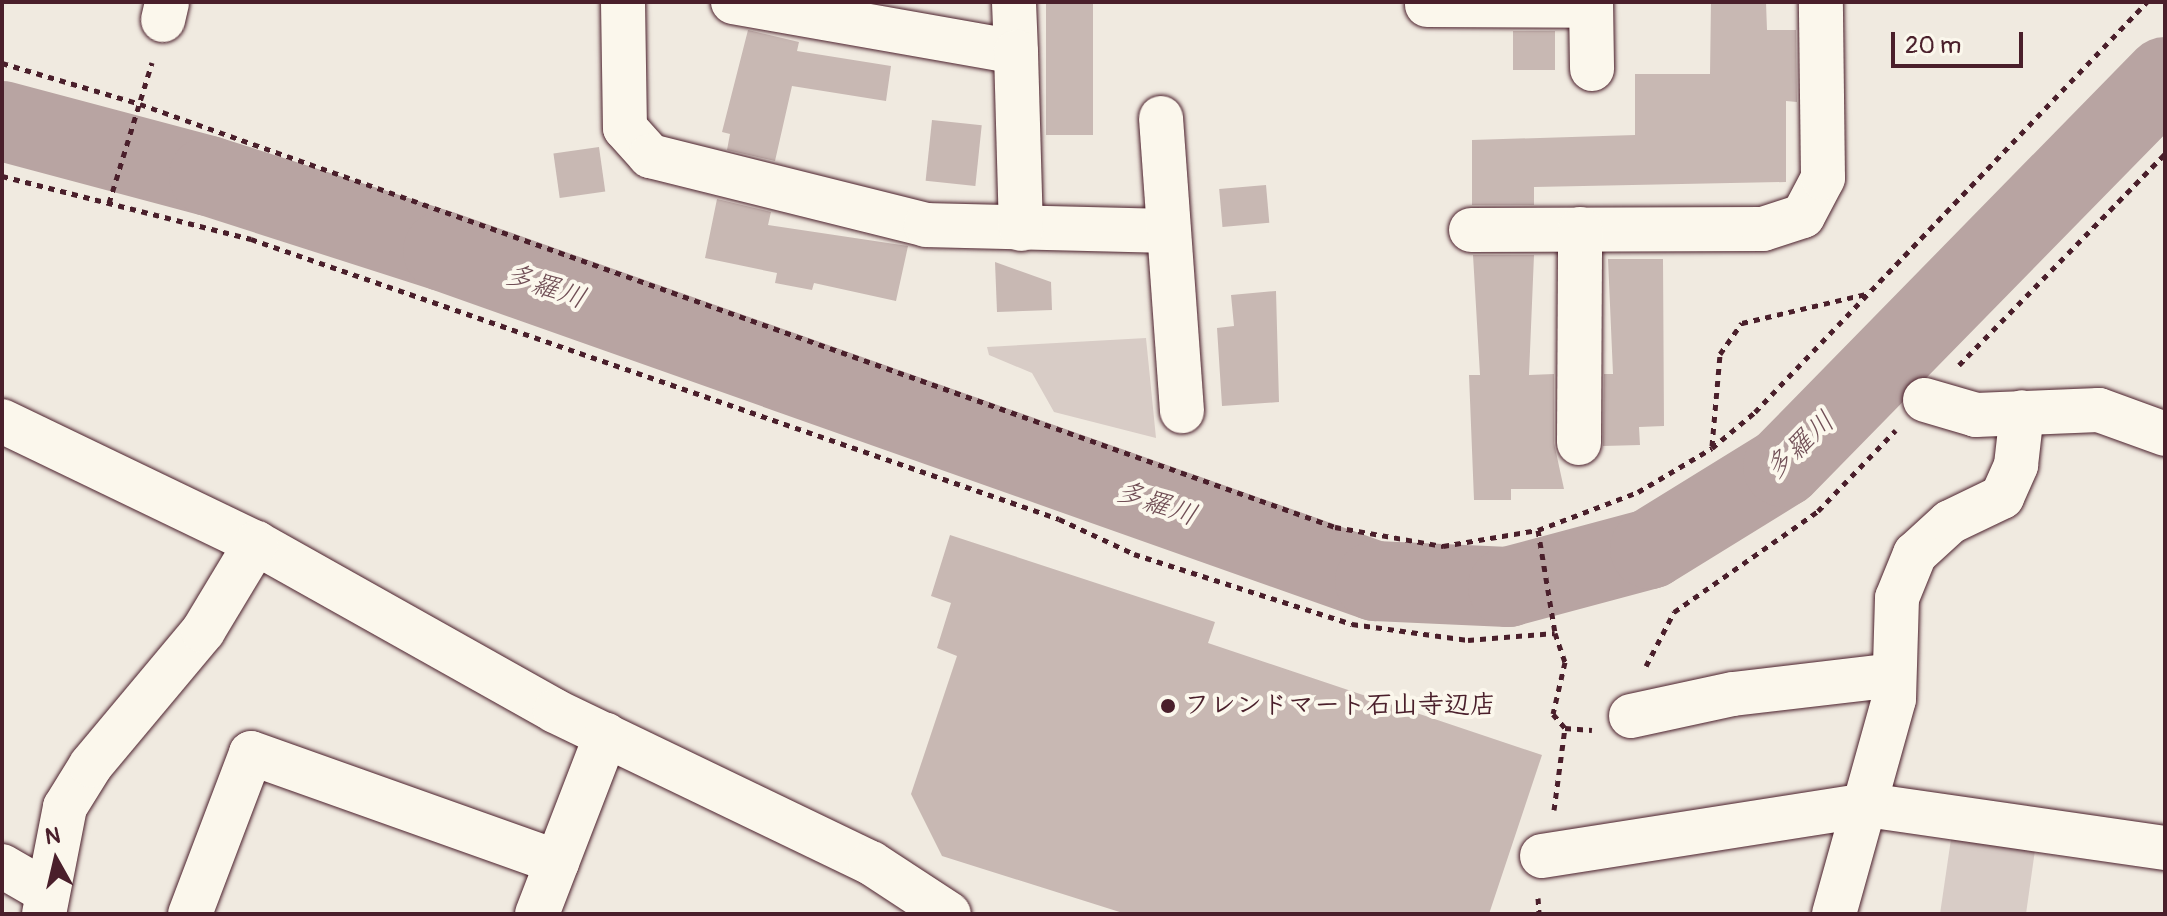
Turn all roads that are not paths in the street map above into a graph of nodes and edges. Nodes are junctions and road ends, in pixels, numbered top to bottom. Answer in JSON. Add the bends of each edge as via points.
{"nodes":[{"id":1,"x":623,"y":2,"type":"edge"},
{"id":2,"x":733,"y":2,"type":"edge"},
{"id":3,"x":1014,"y":2,"type":"edge"},
{"id":4,"x":1821,"y":2,"type":"edge"},
{"id":5,"x":1591,"y":4,"type":"edge"},
{"id":6,"x":1427,"y":5,"type":"dead end"},
{"id":7,"x":1016,"y":52,"type":"junction"},
{"id":8,"x":1592,"y":69,"type":"dead end"},
{"id":9,"x":1161,"y":118,"type":"dead end"},
{"id":10,"x":1021,"y":229,"type":"junction"},
{"id":11,"x":1580,"y":229,"type":"junction"},
{"id":12,"x":1471,"y":230,"type":"dead end"},
{"id":13,"x":1168,"y":231,"type":"junction"},
{"id":14,"x":1925,"y":400,"type":"dead end"},
{"id":15,"x":1182,"y":411,"type":"dead end"},
{"id":16,"x":2022,"y":412,"type":"junction"},
{"id":17,"x":2,"y":421,"type":"edge"},
{"id":18,"x":2165,"y":434,"type":"edge"},
{"id":19,"x":1579,"y":443,"type":"dead end"},
{"id":20,"x":256,"y":543,"type":"junction"},
{"id":21,"x":1894,"y":675,"type":"junction"},
{"id":22,"x":1631,"y":716,"type":"dead end"},
{"id":23,"x":606,"y":735,"type":"junction"},
{"id":24,"x":1867,"y":805,"type":"junction"},
{"id":25,"x":2165,"y":848,"type":"edge"},
{"id":26,"x":1542,"y":856,"type":"dead end"},
{"id":27,"x":557,"y":862,"type":"junction"},
{"id":28,"x":2,"y":866,"type":"edge"},
{"id":29,"x":46,"y":903,"type":"edge"},
{"id":30,"x":190,"y":914,"type":"edge"},
{"id":31,"x":537,"y":914,"type":"edge"},
{"id":32,"x":949,"y":914,"type":"edge"},
{"id":33,"x":1834,"y":914,"type":"edge"}],
"edges":[{"from":1,"to":10,"type":"street","via":[[625,128],[650,156],[926,225]]},
{"from":2,"to":7,"type":"street"},
{"from":3,"to":7,"type":"street"},
{"from":4,"to":11,"type":"street","via":[[1823,178],[1803,216],[1763,229]]},
{"from":5,"to":6,"type":"street"},
{"from":5,"to":8,"type":"street"},
{"from":7,"to":10,"type":"street"},
{"from":9,"to":13,"type":"street"},
{"from":10,"to":13,"type":"street"},
{"from":11,"to":12,"type":"street"},
{"from":11,"to":19,"type":"street"},
{"from":13,"to":15,"type":"street"},
{"from":14,"to":16,"type":"street","via":[[1976,415]]},
{"from":16,"to":18,"type":"street","via":[[2099,410]]},
{"from":16,"to":21,"type":"street","via":[[2016,465],[2002,497],[1950,522],[1915,554],[1897,598]]},
{"from":17,"to":20,"type":"street"},
{"from":20,"to":23,"type":"street"},
{"from":20,"to":29,"type":"street","via":[[203,631],[91,765],[65,807]]},
{"from":21,"to":22,"type":"street","via":[[1733,694]]},
{"from":21,"to":24,"type":"street","via":[[1882,762]]},
{"from":23,"to":27,"type":"street"},
{"from":23,"to":32,"type":"street","via":[[871,863]]},
{"from":24,"to":25,"type":"street"},
{"from":24,"to":26,"type":"street"},
{"from":24,"to":33,"type":"street"},
{"from":27,"to":30,"type":"street","via":[[251,753]]},
{"from":27,"to":31,"type":"street"},
{"from":28,"to":29,"type":"street"}]}
